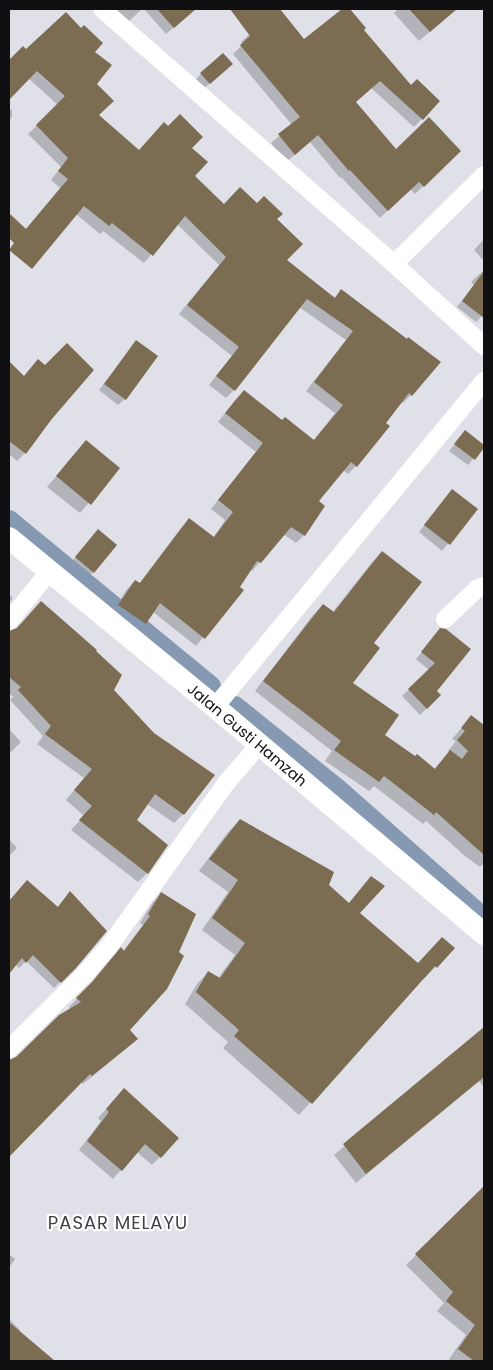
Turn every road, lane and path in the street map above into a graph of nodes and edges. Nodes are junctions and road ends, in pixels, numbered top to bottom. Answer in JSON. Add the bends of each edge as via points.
{"nodes":[{"id":1,"x":102,"y":9,"type":"edge"},
{"id":2,"x":484,"y":175,"type":"edge"},
{"id":3,"x":394,"y":264,"type":"junction"},
{"id":4,"x":484,"y":346,"type":"edge"},
{"id":5,"x":484,"y":381,"type":"edge"},
{"id":6,"x":9,"y":538,"type":"edge"},
{"id":7,"x":49,"y":572,"type":"junction"},
{"id":8,"x":484,"y":586,"type":"edge"},
{"id":9,"x":445,"y":619,"type":"dead end"},
{"id":10,"x":9,"y":621,"type":"edge"},
{"id":11,"x":215,"y":707,"type":"junction"},
{"id":12,"x":259,"y":746,"type":"junction"},
{"id":13,"x":484,"y":934,"type":"edge"},
{"id":14,"x":9,"y":1049,"type":"edge"}],
"edges":[{"from":1,"to":3,"type":"street"},
{"from":2,"to":3,"type":"street"},
{"from":3,"to":4,"type":"street"},
{"from":5,"to":11,"type":"street"},
{"from":6,"to":7,"type":"street","name":"Jalan Gusti Hamzah"},
{"from":7,"to":10,"type":"street"},
{"from":7,"to":11,"type":"street","name":"Jalan Gusti Hamzah"},
{"from":8,"to":9,"type":"street"},
{"from":11,"to":12,"type":"street","name":"Jalan Gusti Hamzah"},
{"from":12,"to":13,"type":"street","name":"Jalan Gusti Hamzah"},
{"from":12,"to":14,"type":"street","via":[[227,782],[110,945],[63,998]]}]}
